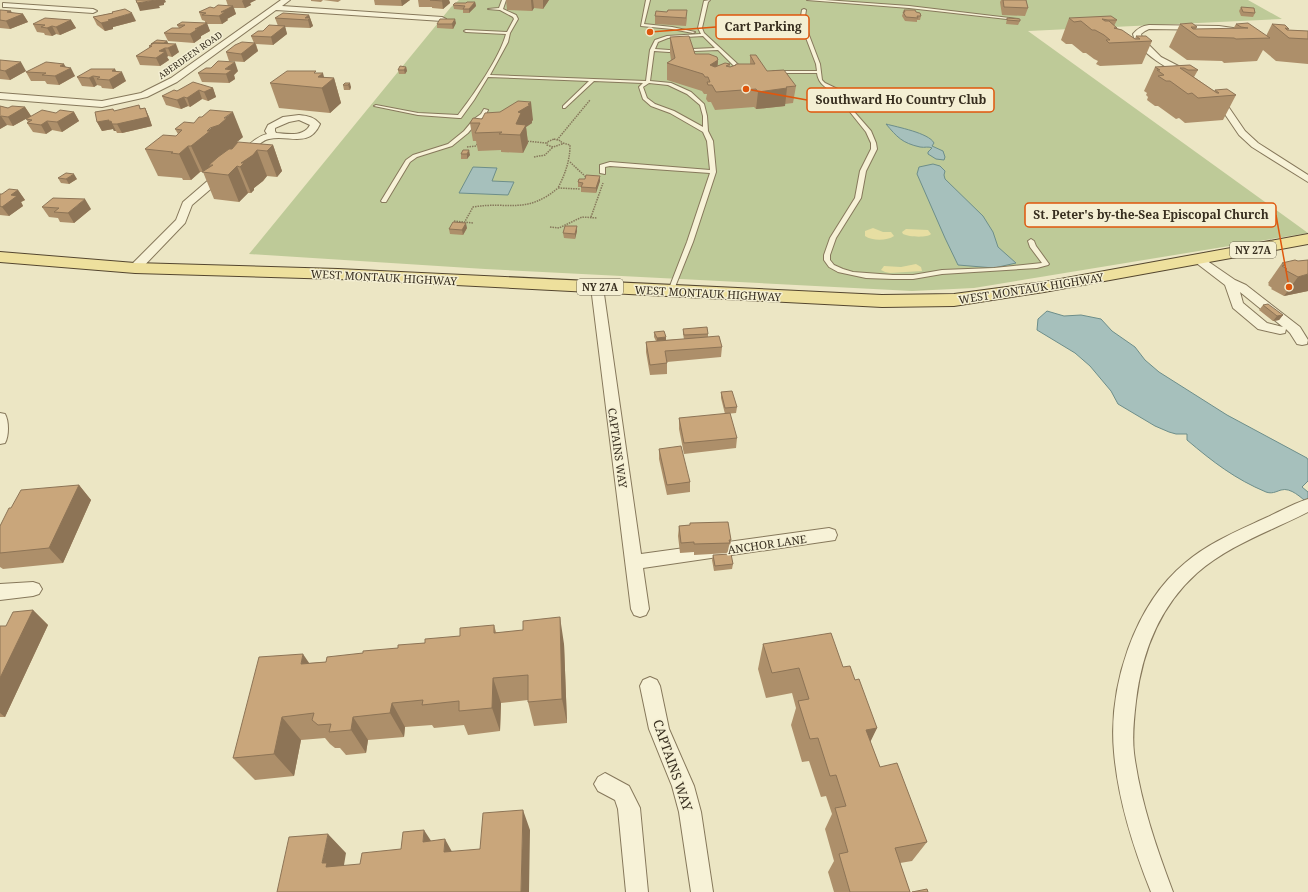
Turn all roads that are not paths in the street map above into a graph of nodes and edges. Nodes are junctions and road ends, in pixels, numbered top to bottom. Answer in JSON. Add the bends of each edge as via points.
{"nodes":[{"id":1,"x":14,"y":0,"type":"edge"},
{"id":2,"x":286,"y":0,"type":"edge"},
{"id":3,"x":504,"y":0,"type":"edge"},
{"id":4,"x":648,"y":0,"type":"edge"},
{"id":5,"x":708,"y":0,"type":"edge"},
{"id":6,"x":809,"y":0,"type":"edge"},
{"id":7,"x":3,"y":6,"type":"edge"},
{"id":8,"x":274,"y":8,"type":"junction"},
{"id":9,"x":490,"y":9,"type":"dead end"},
{"id":10,"x":501,"y":9,"type":"junction"},
{"id":11,"x":804,"y":10,"type":"dead end"},
{"id":12,"x":93,"y":11,"type":"dead end"},
{"id":13,"x":442,"y":19,"type":"edge"},
{"id":14,"x":1016,"y":19,"type":"edge"},
{"id":15,"x":466,"y":31,"type":"dead end"},
{"id":16,"x":508,"y":33,"type":"junction"},
{"id":17,"x":1253,"y":33,"type":"edge"},
{"id":18,"x":703,"y":34,"type":"junction"},
{"id":19,"x":652,"y":50,"type":"junction"},
{"id":20,"x":719,"y":50,"type":"junction"},
{"id":21,"x":749,"y":71,"type":"edge"},
{"id":22,"x":768,"y":72,"type":"edge"},
{"id":23,"x":819,"y":72,"type":"junction"},
{"id":24,"x":487,"y":76,"type":"junction"},
{"id":25,"x":1197,"y":80,"type":"edge"},
{"id":26,"x":592,"y":81,"type":"junction"},
{"id":27,"x":648,"y":82,"type":"junction"},
{"id":28,"x":1209,"y":89,"type":"edge"},
{"id":29,"x":0,"y":96,"type":"edge"},
{"id":30,"x":376,"y":106,"type":"dead end"},
{"id":31,"x":565,"y":107,"type":"dead end"},
{"id":32,"x":486,"y":110,"type":"dead end"},
{"id":33,"x":706,"y":131,"type":"junction"},
{"id":34,"x":272,"y":134,"type":"dead end"},
{"id":35,"x":713,"y":172,"type":"junction"},
{"id":36,"x":603,"y":173,"type":"road end"},
{"id":37,"x":1308,"y":179,"type":"edge"},
{"id":38,"x":384,"y":201,"type":"dead end"},
{"id":39,"x":1308,"y":239,"type":"edge"},
{"id":40,"x":1032,"y":241,"type":"dead end"},
{"id":41,"x":0,"y":256,"type":"edge"},
{"id":42,"x":1198,"y":260,"type":"junction"},
{"id":43,"x":135,"y":268,"type":"junction"},
{"id":44,"x":597,"y":286,"type":"junction"},
{"id":45,"x":1232,"y":288,"type":"junction"},
{"id":46,"x":671,"y":291,"type":"junction"},
{"id":47,"x":1305,"y":344,"type":"edge"},
{"id":48,"x":0,"y":418,"type":"edge"},
{"id":49,"x":0,"y":437,"type":"edge"},
{"id":50,"x":1303,"y":507,"type":"edge"},
{"id":51,"x":829,"y":535,"type":"dead end"},
{"id":52,"x":634,"y":562,"type":"junction"},
{"id":53,"x":33,"y":589,"type":"dead end"},
{"id":54,"x":0,"y":592,"type":"edge"},
{"id":55,"x":640,"y":609,"type":"dead end"},
{"id":56,"x":650,"y":686,"type":"dead end"},
{"id":57,"x":605,"y":784,"type":"dead end"},
{"id":58,"x":637,"y":892,"type":"edge"},
{"id":59,"x":702,"y":892,"type":"edge"},
{"id":60,"x":1162,"y":892,"type":"edge"}],
"edges":[{"from":1,"to":7,"type":"street"},
{"from":2,"to":8,"type":"street","name":"ABERDEEN ROAD"},
{"from":3,"to":10,"type":"lane"},
{"from":4,"to":18,"type":"lane","via":[[642,25]]},
{"from":5,"to":18,"type":"lane","via":[[700,28]]},
{"from":6,"to":14,"type":"lane"},
{"from":7,"to":12,"type":"street"},
{"from":8,"to":13,"type":"street"},
{"from":8,"to":29,"type":"street","name":"ABERDEEN ROAD","via":[[174,80],[144,95],[102,104]]},
{"from":9,"to":10,"type":"lane"},
{"from":10,"to":16,"type":"lane","via":[[516,18]]},
{"from":11,"to":23,"type":"lane","via":[[802,22]]},
{"from":15,"to":16,"type":"lane"},
{"from":16,"to":24,"type":"lane","via":[[506,42]]},
{"from":17,"to":25,"type":"street","via":[[1219,28],[1149,27],[1137,34],[1138,39],[1158,59]]},
{"from":18,"to":19,"type":"lane","via":[[667,37],[656,41]]},
{"from":18,"to":20,"type":"lane"},
{"from":19,"to":20,"type":"lane"},
{"from":19,"to":27,"type":"lane"},
{"from":20,"to":21,"type":"lane","via":[[743,72]]},
{"from":22,"to":23,"type":"lane"},
{"from":23,"to":40,"type":"lane","via":[[823,84],[846,95],[849,108],[871,135],[874,148],[862,174],[860,194],[830,246],[826,258],[832,266],[852,274],[913,276],[991,271],[1046,264],[1033,247]]},
{"from":24,"to":26,"type":"lane"},
{"from":24,"to":30,"type":"lane","via":[[459,117],[418,114]]},
{"from":26,"to":27,"type":"lane"},
{"from":26,"to":31,"type":"lane"},
{"from":27,"to":33,"type":"lane","via":[[669,84],[689,93],[702,105]]},
{"from":27,"to":33,"type":"lane","via":[[641,87],[645,99]]},
{"from":28,"to":37,"type":"street","via":[[1215,93],[1242,133],[1255,145]]},
{"from":32,"to":38,"type":"lane","via":[[483,116],[450,145],[415,156],[408,161]]},
{"from":33,"to":35,"type":"lane","via":[[710,141]]},
{"from":34,"to":43,"type":"street","via":[[264,137],[187,204],[181,221]]},
{"from":35,"to":36,"type":"lane","via":[[610,164],[602,166]]},
{"from":35,"to":46,"type":"lane"},
{"from":39,"to":42,"type":"main road","number":"NY 27A"},
{"from":41,"to":43,"type":"main road","name":"WEST MONTAUK HIGHWAY","number":"NY 27A"},
{"from":42,"to":45,"type":"street"},
{"from":42,"to":46,"type":"main road","name":"WEST MONTAUK HIGHWAY","number":"NY 27A","via":[[954,300],[882,301]]},
{"from":43,"to":44,"type":"main road","name":"WEST MONTAUK HIGHWAY","number":"NY 27A"},
{"from":44,"to":46,"type":"main road","name":"WEST MONTAUK HIGHWAY","number":"NY 27A"},
{"from":44,"to":52,"type":"street","name":"CAPTAINS WAY"},
{"from":45,"to":47,"type":"street","via":[[1280,330]]},
{"from":45,"to":47,"type":"street","via":[[1242,288],[1296,330]]},
{"from":48,"to":49,"type":"street"},
{"from":50,"to":60,"type":"street","via":[[1231,542],[1192,568],[1172,587],[1142,634],[1128,684],[1124,751],[1144,839]]},
{"from":51,"to":52,"type":"street","name":"ANCHOR LANE"},
{"from":52,"to":55,"type":"street","name":"CAPTAINS WAY"},
{"from":53,"to":54,"type":"street"},
{"from":56,"to":59,"type":"street","name":"CAPTAINS WAY","via":[[659,729],[683,786],[690,812]]},
{"from":57,"to":58,"type":"street","via":[[622,793],[628,808]]}]}
